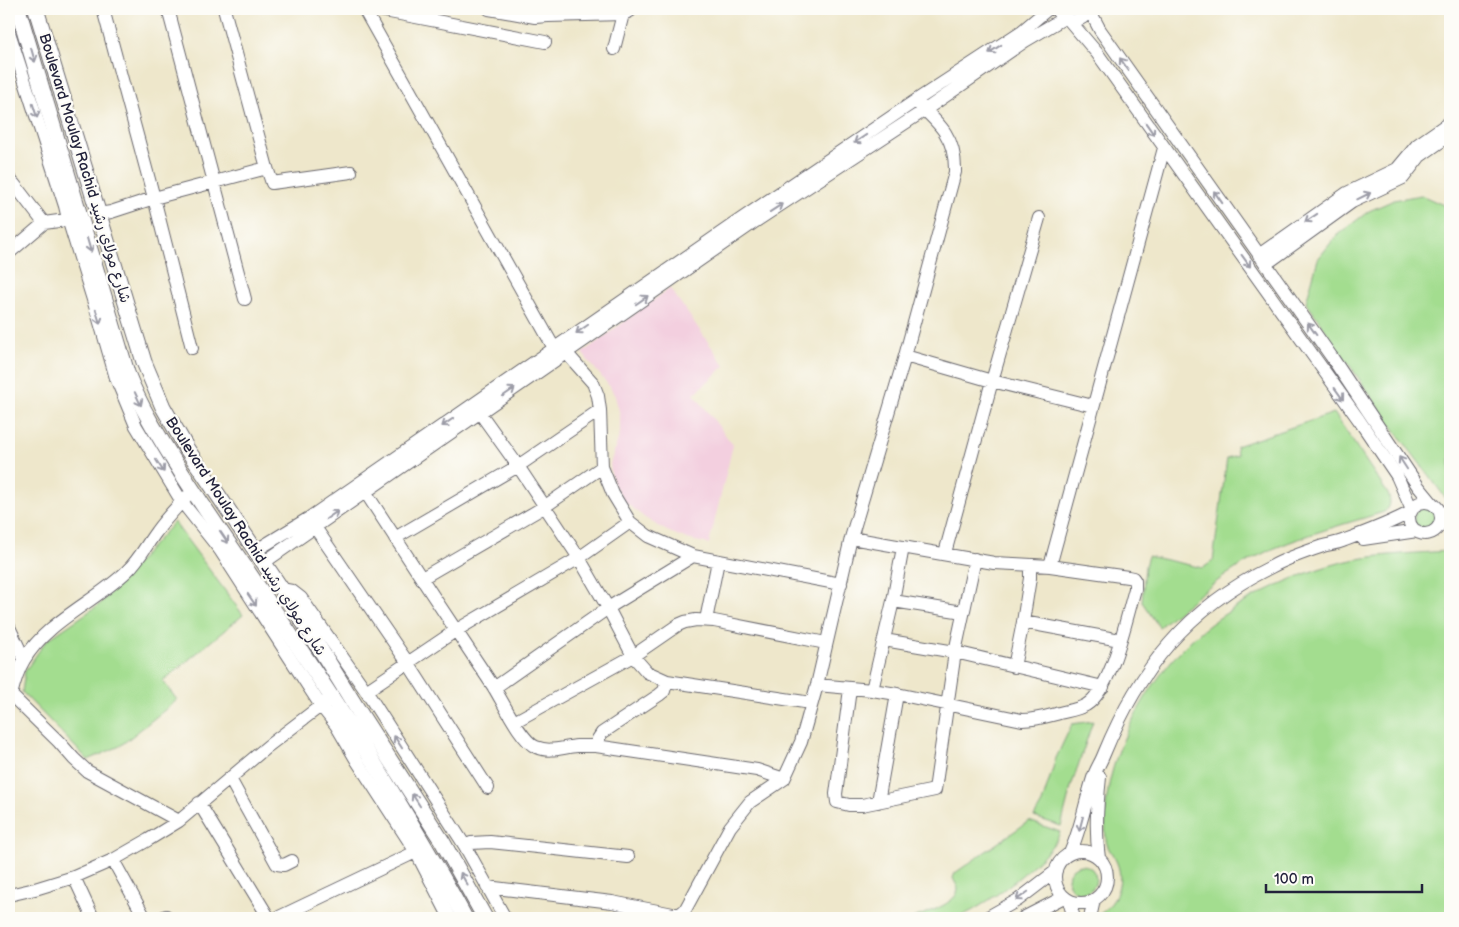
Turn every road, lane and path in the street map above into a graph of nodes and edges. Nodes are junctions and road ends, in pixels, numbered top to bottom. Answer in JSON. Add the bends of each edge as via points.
{"nodes":[{"id":1,"x":18,"y":9,"type":"edge"},
{"id":2,"x":36,"y":9,"type":"edge"},
{"id":3,"x":103,"y":9,"type":"edge"},
{"id":4,"x":168,"y":9,"type":"edge"},
{"id":5,"x":224,"y":9,"type":"edge"},
{"id":6,"x":364,"y":9,"type":"edge"},
{"id":7,"x":374,"y":9,"type":"edge"},
{"id":8,"x":489,"y":9,"type":"edge"},
{"id":9,"x":1048,"y":9,"type":"edge"},
{"id":10,"x":1090,"y":10,"type":"edge"},
{"id":11,"x":627,"y":11,"type":"edge"},
{"id":12,"x":549,"y":12,"type":"edge"},
{"id":13,"x":1063,"y":16,"type":"edge"},
{"id":14,"x":9,"y":32,"type":"edge"},
{"id":15,"x":544,"y":42,"type":"dead end"},
{"id":16,"x":614,"y":49,"type":"dead end"},
{"id":17,"x":915,"y":101,"type":"junction"},
{"id":18,"x":925,"y":110,"type":"junction"},
{"id":19,"x":1450,"y":122,"type":"edge"},
{"id":20,"x":1450,"y":135,"type":"edge"},
{"id":21,"x":1164,"y":148,"type":"junction"},
{"id":22,"x":267,"y":168,"type":"junction"},
{"id":23,"x":351,"y":172,"type":"dead end"},
{"id":24,"x":9,"y":179,"type":"edge"},
{"id":25,"x":214,"y":182,"type":"junction"},
{"id":26,"x":154,"y":198,"type":"junction"},
{"id":27,"x":99,"y":214,"type":"junction"},
{"id":28,"x":74,"y":217,"type":"junction"},
{"id":29,"x":1039,"y":218,"type":"dead end"},
{"id":30,"x":44,"y":223,"type":"junction"},
{"id":31,"x":9,"y":253,"type":"edge"},
{"id":32,"x":1263,"y":260,"type":"junction"},
{"id":33,"x":245,"y":299,"type":"dead end"},
{"id":34,"x":192,"y":348,"type":"dead end"},
{"id":35,"x":560,"y":348,"type":"junction"},
{"id":36,"x":905,"y":356,"type":"junction"},
{"id":37,"x":992,"y":381,"type":"junction"},
{"id":38,"x":1093,"y":406,"type":"junction"},
{"id":39,"x":477,"y":408,"type":"junction"},
{"id":40,"x":600,"y":410,"type":"junction"},
{"id":41,"x":518,"y":466,"type":"junction"},
{"id":42,"x":602,"y":467,"type":"junction"},
{"id":43,"x":363,"y":487,"type":"junction"},
{"id":44,"x":193,"y":490,"type":"junction"},
{"id":45,"x":182,"y":502,"type":"junction"},
{"id":46,"x":544,"y":507,"type":"junction"},
{"id":47,"x":1440,"y":508,"type":"edge"},
{"id":48,"x":1411,"y":511,"type":"junction"},
{"id":49,"x":312,"y":522,"type":"junction"},
{"id":50,"x":630,"y":522,"type":"junction"},
{"id":51,"x":1450,"y":528,"type":"edge"},
{"id":52,"x":1437,"y":529,"type":"junction"},
{"id":53,"x":1417,"y":531,"type":"junction"},
{"id":54,"x":395,"y":538,"type":"junction"},
{"id":55,"x":851,"y":538,"type":"junction"},
{"id":56,"x":1345,"y":540,"type":"junction"},
{"id":57,"x":903,"y":547,"type":"junction"},
{"id":58,"x":945,"y":553,"type":"junction"},
{"id":59,"x":693,"y":556,"type":"junction"},
{"id":60,"x":259,"y":557,"type":"junction"},
{"id":61,"x":579,"y":558,"type":"junction"},
{"id":62,"x":975,"y":559,"type":"junction"},
{"id":63,"x":718,"y":561,"type":"junction"},
{"id":64,"x":1030,"y":566,"type":"junction"},
{"id":65,"x":1050,"y":566,"type":"junction"},
{"id":66,"x":422,"y":578,"type":"junction"},
{"id":67,"x":841,"y":584,"type":"junction"},
{"id":68,"x":281,"y":589,"type":"junction"},
{"id":69,"x":893,"y":601,"type":"junction"},
{"id":70,"x":608,"y":608,"type":"junction"},
{"id":71,"x":963,"y":612,"type":"junction"},
{"id":72,"x":706,"y":620,"type":"junction"},
{"id":73,"x":1023,"y":622,"type":"junction"},
{"id":74,"x":9,"y":627,"type":"edge"},
{"id":75,"x":455,"y":631,"type":"junction"},
{"id":76,"x":884,"y":640,"type":"junction"},
{"id":77,"x":1120,"y":640,"type":"junction"},
{"id":78,"x":826,"y":643,"type":"junction"},
{"id":79,"x":955,"y":652,"type":"junction"},
{"id":80,"x":633,"y":656,"type":"junction"},
{"id":81,"x":24,"y":659,"type":"junction"},
{"id":82,"x":408,"y":663,"type":"junction"},
{"id":83,"x":1014,"y":666,"type":"junction"},
{"id":84,"x":667,"y":681,"type":"junction"},
{"id":85,"x":817,"y":685,"type":"junction"},
{"id":86,"x":1103,"y":687,"type":"junction"},
{"id":87,"x":494,"y":688,"type":"junction"},
{"id":88,"x":850,"y":689,"type":"junction"},
{"id":89,"x":872,"y":690,"type":"junction"},
{"id":90,"x":366,"y":691,"type":"junction"},
{"id":91,"x":897,"y":694,"type":"junction"},
{"id":92,"x":10,"y":695,"type":"edge"},
{"id":93,"x":327,"y":701,"type":"junction"},
{"id":94,"x":811,"y":703,"type":"junction"},
{"id":95,"x":946,"y":704,"type":"junction"},
{"id":96,"x":514,"y":722,"type":"junction"},
{"id":97,"x":596,"y":746,"type":"junction"},
{"id":98,"x":1101,"y":762,"type":"junction"},
{"id":99,"x":230,"y":779,"type":"junction"},
{"id":100,"x":784,"y":779,"type":"junction"},
{"id":101,"x":488,"y":788,"type":"dead end"},
{"id":102,"x":878,"y":802,"type":"junction"},
{"id":103,"x":199,"y":803,"type":"junction"},
{"id":104,"x":179,"y":821,"type":"junction"},
{"id":105,"x":465,"y":846,"type":"junction"},
{"id":106,"x":420,"y":850,"type":"junction"},
{"id":107,"x":1070,"y":854,"type":"junction"},
{"id":108,"x":628,"y":857,"type":"dead end"},
{"id":109,"x":1099,"y":858,"type":"junction"},
{"id":110,"x":112,"y":860,"type":"junction"},
{"id":111,"x":292,"y":861,"type":"dead end"},
{"id":112,"x":1056,"y":871,"type":"junction"},
{"id":113,"x":74,"y":877,"type":"junction"},
{"id":114,"x":487,"y":887,"type":"junction"},
{"id":115,"x":9,"y":895,"type":"edge"},
{"id":116,"x":1066,"y":899,"type":"junction"},
{"id":117,"x":1094,"y":900,"type":"junction"},
{"id":118,"x":93,"y":918,"type":"edge"},
{"id":119,"x":145,"y":918,"type":"edge"},
{"id":120,"x":270,"y":918,"type":"edge"},
{"id":121,"x":277,"y":918,"type":"edge"},
{"id":122,"x":450,"y":918,"type":"edge"},
{"id":123,"x":465,"y":918,"type":"edge"},
{"id":124,"x":485,"y":918,"type":"edge"},
{"id":125,"x":505,"y":918,"type":"edge"},
{"id":126,"x":986,"y":918,"type":"edge"},
{"id":127,"x":1023,"y":918,"type":"edge"},
{"id":128,"x":1074,"y":918,"type":"edge"},
{"id":129,"x":1090,"y":918,"type":"edge"}],
"edges":[{"from":1,"to":28,"type":"main road","name":"Boulevard Moulay Rachid شارع مولاي رشيد","one_way":true},
{"from":2,"to":27,"type":"main road","name":"Boulevard Moulay Rachid شارع مولاي رشيد"},
{"from":3,"to":26,"type":"street"},
{"from":4,"to":25,"type":"street"},
{"from":5,"to":22,"type":"street"},
{"from":6,"to":35,"type":"street"},
{"from":7,"to":15,"type":"street"},
{"from":8,"to":12,"type":"street","via":[[535,17]]},
{"from":9,"to":17,"type":"street","one_way":true,"via":[[1022,32]]},
{"from":10,"to":13,"type":"street","via":[[1078,20]]},
{"from":32,"to":10,"type":"street","one_way":true,"via":[[1100,30]]},
{"from":11,"to":12,"type":"street"},
{"from":11,"to":16,"type":"street"},
{"from":13,"to":18,"type":"street"},
{"from":13,"to":21,"type":"street","one_way":true,"via":[[1097,53]]},
{"from":14,"to":28,"type":"street","one_way":true,"via":[[65,206]]},
{"from":17,"to":18,"type":"street"},
{"from":17,"to":35,"type":"street","one_way":true},
{"from":35,"to":18,"type":"street","one_way":true},
{"from":18,"to":36,"type":"street","via":[[941,126],[951,143],[955,172]]},
{"from":19,"to":32,"type":"street","one_way":true,"via":[[1417,145],[1397,169],[1347,193]]},
{"from":32,"to":20,"type":"street","one_way":true,"via":[[1352,202],[1403,178],[1420,156]]},
{"from":21,"to":38,"type":"street"},
{"from":21,"to":48,"type":"street","one_way":true,"via":[[1397,476]]},
{"from":22,"to":23,"type":"street","via":[[270,179],[275,183]]},
{"from":22,"to":25,"type":"street"},
{"from":24,"to":30,"type":"street"},
{"from":25,"to":26,"type":"street"},
{"from":25,"to":33,"type":"street"},
{"from":26,"to":27,"type":"street"},
{"from":26,"to":34,"type":"street"},
{"from":27,"to":60,"type":"main road","name":"Boulevard Moulay Rachid شارع مولاي رشيد","via":[[144,362],[163,407]]},
{"from":28,"to":30,"type":"street"},
{"from":28,"to":44,"type":"main road","name":"Boulevard Moulay Rachid شارع مولاي رشيد","one_way":true,"via":[[138,399]]},
{"from":28,"to":45,"type":"street","one_way":true,"via":[[116,378],[142,436]]},
{"from":29,"to":37,"type":"street"},
{"from":30,"to":31,"type":"street"},
{"from":47,"to":32,"type":"street","one_way":true,"via":[[1414,480],[1361,398]]},
{"from":35,"to":39,"type":"street"},
{"from":35,"to":40,"type":"street","via":[[593,383]]},
{"from":36,"to":37,"type":"street"},
{"from":36,"to":55,"type":"street"},
{"from":37,"to":38,"type":"street"},
{"from":37,"to":58,"type":"street"},
{"from":38,"to":65,"type":"street"},
{"from":39,"to":41,"type":"street"},
{"from":39,"to":43,"type":"street"},
{"from":40,"to":41,"type":"street"},
{"from":40,"to":42,"type":"street"},
{"from":41,"to":46,"type":"street"},
{"from":41,"to":54,"type":"street"},
{"from":42,"to":46,"type":"street"},
{"from":42,"to":50,"type":"street"},
{"from":43,"to":49,"type":"street"},
{"from":43,"to":54,"type":"street"},
{"from":44,"to":45,"type":"street"},
{"from":44,"to":93,"type":"main road","name":"Boulevard Moulay Rachid شارع مولاي رشيد","one_way":true},
{"from":45,"to":81,"type":"street","via":[[129,570],[104,592],[53,627]]},
{"from":45,"to":93,"type":"street","one_way":true},
{"from":46,"to":61,"type":"street"},
{"from":46,"to":66,"type":"street"},
{"from":47,"to":48,"type":"street","via":[[1422,502]]},
{"from":47,"to":52,"type":"street","via":[[1441,522]]},
{"from":48,"to":53,"type":"street","via":[[1410,520]]},
{"from":48,"to":56,"type":"street"},
{"from":49,"to":60,"type":"street"},
{"from":49,"to":82,"type":"street"},
{"from":50,"to":59,"type":"street","via":[[648,536]]},
{"from":50,"to":61,"type":"street"},
{"from":51,"to":52,"type":"street"},
{"from":52,"to":53,"type":"street","via":[[1429,533]]},
{"from":53,"to":56,"type":"street"},
{"from":54,"to":66,"type":"street"},
{"from":55,"to":57,"type":"street"},
{"from":55,"to":67,"type":"street"},
{"from":56,"to":98,"type":"street","via":[[1300,553],[1271,566],[1223,594],[1193,619],[1146,672],[1127,704]]},
{"from":57,"to":58,"type":"street"},
{"from":57,"to":69,"type":"street"},
{"from":58,"to":62,"type":"street"},
{"from":59,"to":63,"type":"street"},
{"from":59,"to":70,"type":"street"},
{"from":60,"to":68,"type":"main road","name":"Boulevard Moulay Rachid شارع مولاي رشيد"},
{"from":61,"to":70,"type":"street"},
{"from":61,"to":75,"type":"street"},
{"from":62,"to":64,"type":"street"},
{"from":62,"to":71,"type":"street"},
{"from":63,"to":67,"type":"street"},
{"from":63,"to":72,"type":"street"},
{"from":64,"to":65,"type":"street"},
{"from":64,"to":73,"type":"street"},
{"from":65,"to":77,"type":"street","via":[[1133,578],[1135,590]]},
{"from":66,"to":75,"type":"street"},
{"from":67,"to":78,"type":"street"},
{"from":68,"to":90,"type":"street","via":[[302,598]]},
{"from":124,"to":68,"type":"main road","name":"Boulevard Moulay Rachid شارع مولاي رشيد","one_way":true,"via":[[442,841]]},
{"from":69,"to":71,"type":"street"},
{"from":69,"to":76,"type":"street"},
{"from":70,"to":80,"type":"street"},
{"from":70,"to":87,"type":"street"},
{"from":71,"to":79,"type":"street"},
{"from":72,"to":78,"type":"street"},
{"from":72,"to":80,"type":"street","via":[[678,625]]},
{"from":73,"to":77,"type":"street"},
{"from":73,"to":83,"type":"street"},
{"from":74,"to":81,"type":"street"},
{"from":75,"to":82,"type":"street"},
{"from":75,"to":87,"type":"street"},
{"from":76,"to":79,"type":"street"},
{"from":76,"to":89,"type":"street"},
{"from":77,"to":86,"type":"street"},
{"from":78,"to":85,"type":"street"},
{"from":79,"to":83,"type":"street"},
{"from":79,"to":95,"type":"street"},
{"from":80,"to":84,"type":"street","via":[[647,672]]},
{"from":80,"to":96,"type":"street"},
{"from":81,"to":92,"type":"street"},
{"from":82,"to":90,"type":"street"},
{"from":82,"to":101,"type":"street"},
{"from":83,"to":86,"type":"street"},
{"from":84,"to":94,"type":"street"},
{"from":84,"to":97,"type":"street","via":[[664,691],[602,733]]},
{"from":85,"to":88,"type":"street"},
{"from":85,"to":94,"type":"street"},
{"from":86,"to":95,"type":"street","via":[[1085,705],[1031,720]]},
{"from":87,"to":96,"type":"street"},
{"from":88,"to":89,"type":"street"},
{"from":88,"to":102,"type":"street","via":[[837,778],[837,802],[849,805]]},
{"from":89,"to":91,"type":"street"},
{"from":105,"to":90,"type":"street","one_way":true},
{"from":91,"to":95,"type":"street"},
{"from":91,"to":102,"type":"street"},
{"from":92,"to":104,"type":"street","via":[[87,771]]},
{"from":93,"to":99,"type":"street"},
{"from":93,"to":106,"type":"main road","name":"Boulevard Moulay Rachid شارع مولاي رشيد"},
{"from":94,"to":100,"type":"street","via":[[801,742]]},
{"from":95,"to":102,"type":"street","via":[[935,790]]},
{"from":96,"to":97,"type":"street","via":[[534,747],[557,750]]},
{"from":97,"to":100,"type":"street","via":[[757,770]]},
{"from":98,"to":107,"type":"street","one_way":true},
{"from":98,"to":109,"type":"street","via":[[1096,818]]},
{"from":99,"to":103,"type":"street"},
{"from":99,"to":111,"type":"street","via":[[277,864]]},
{"from":100,"to":114,"type":"street","via":[[750,802],[730,827],[680,914]]},
{"from":103,"to":104,"type":"street"},
{"from":103,"to":120,"type":"street"},
{"from":104,"to":110,"type":"street"},
{"from":105,"to":108,"type":"street","via":[[490,842]]},
{"from":105,"to":114,"type":"street"},
{"from":106,"to":121,"type":"street"},
{"from":106,"to":122,"type":"street"},
{"from":106,"to":123,"type":"main road","name":"Boulevard Moulay Rachid شارع مولاي رشيد"},
{"from":107,"to":109,"type":"street","via":[[1085,851]]},
{"from":107,"to":112,"type":"street"},
{"from":109,"to":117,"type":"street","via":[[1108,880],[1101,895]]},
{"from":110,"to":113,"type":"street"},
{"from":110,"to":119,"type":"street"},
{"from":112,"to":116,"type":"street","via":[[1056,885]]},
{"from":112,"to":126,"type":"street","one_way":true},
{"from":113,"to":115,"type":"street"},
{"from":113,"to":118,"type":"street"},
{"from":114,"to":125,"type":"street"},
{"from":116,"to":117,"type":"street","via":[[1077,904]]},
{"from":116,"to":127,"type":"street"},
{"from":116,"to":128,"type":"street"},
{"from":117,"to":129,"type":"street"}]}
